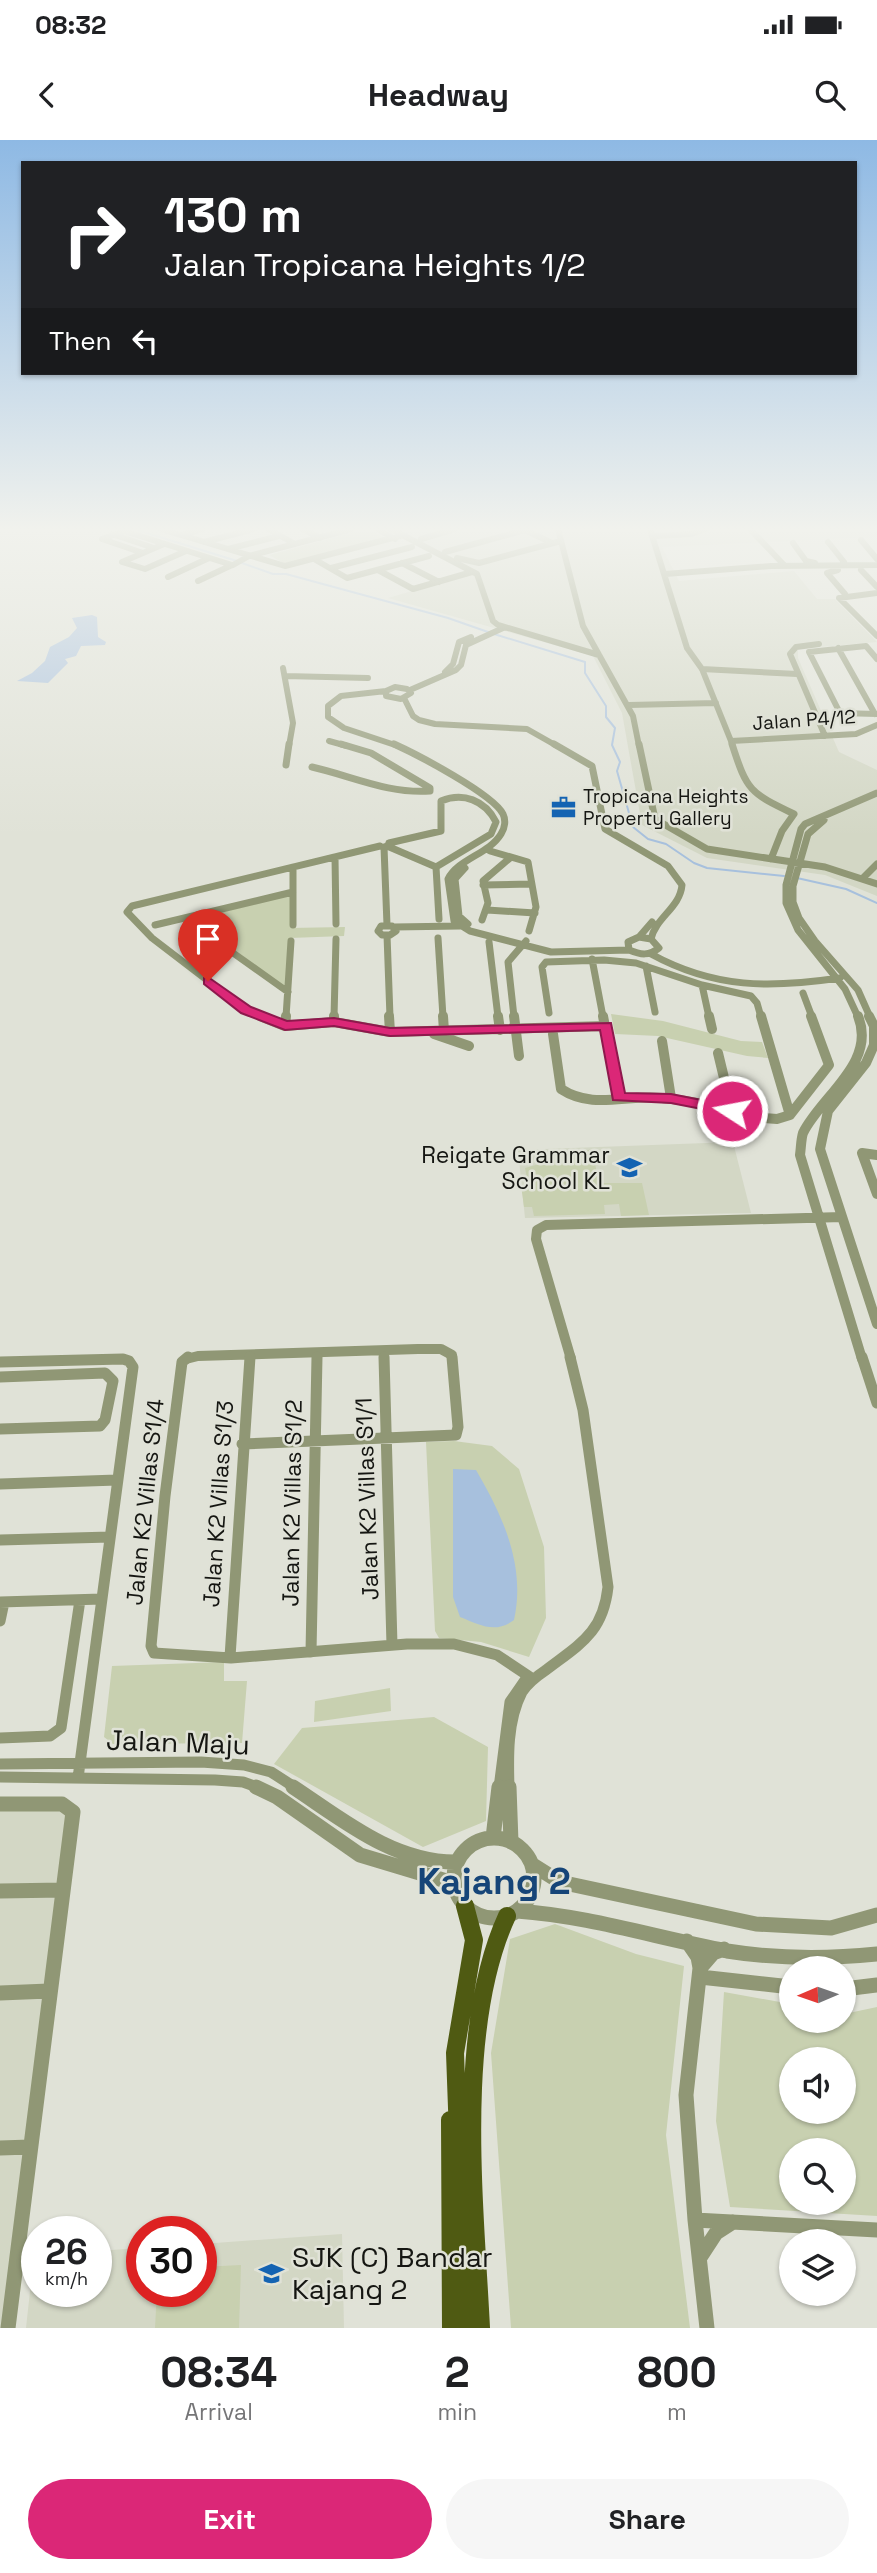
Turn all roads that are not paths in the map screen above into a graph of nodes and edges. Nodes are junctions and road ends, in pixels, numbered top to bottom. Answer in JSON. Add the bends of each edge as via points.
{"nodes":[{"id":1,"x":488,"y":631,"type":"edge"},
{"id":2,"x":511,"y":631,"type":"edge"},
{"id":3,"x":586,"y":631,"type":"edge"},
{"id":4,"x":682,"y":631,"type":"edge"},
{"id":5,"x":855,"y":641,"type":"dead end"},
{"id":6,"x":838,"y":648,"type":"junction"},
{"id":7,"x":599,"y":655,"type":"junction"},
{"id":8,"x":877,"y":659,"type":"edge"},
{"id":9,"x":283,"y":668,"type":"dead end"},
{"id":10,"x":702,"y":669,"type":"junction"},
{"id":11,"x":797,"y":674,"type":"junction"},
{"id":12,"x":285,"y":676,"type":"junction"},
{"id":13,"x":368,"y":678,"type":"dead end"},
{"id":14,"x":408,"y":690,"type":"junction"},
{"id":15,"x":386,"y":692,"type":"junction"},
{"id":16,"x":403,"y":698,"type":"junction"},
{"id":17,"x":716,"y":703,"type":"junction"},
{"id":18,"x":629,"y":705,"type":"junction"},
{"id":19,"x":876,"y":714,"type":"edge"},
{"id":20,"x":877,"y":725,"type":"edge"},
{"id":21,"x":825,"y":736,"type":"junction"},
{"id":22,"x":329,"y":741,"type":"dead end"},
{"id":23,"x":731,"y":741,"type":"junction"},
{"id":24,"x":286,"y":765,"type":"dead end"},
{"id":25,"x":312,"y":767,"type":"dead end"},
{"id":26,"x":877,"y":793,"type":"edge"},
{"id":27,"x":877,"y":799,"type":"edge"},
{"id":28,"x":385,"y":847,"type":"junction"},
{"id":29,"x":490,"y":851,"type":"junction"},
{"id":30,"x":794,"y":854,"type":"junction"},
{"id":31,"x":335,"y":857,"type":"junction"},
{"id":32,"x":510,"y":858,"type":"junction"},
{"id":33,"x":776,"y":860,"type":"junction"},
{"id":34,"x":877,"y":864,"type":"edge"},
{"id":35,"x":439,"y":866,"type":"junction"},
{"id":36,"x":293,"y":867,"type":"junction"},
{"id":37,"x":795,"y":867,"type":"junction"},
{"id":38,"x":863,"y":878,"type":"junction"},
{"id":39,"x":531,"y":884,"type":"junction"},
{"id":40,"x":877,"y":884,"type":"edge"},
{"id":41,"x":483,"y":885,"type":"junction"},
{"id":42,"x":789,"y":885,"type":"junction"},
{"id":43,"x":293,"y":892,"type":"junction"},
{"id":44,"x":487,"y":910,"type":"junction"},
{"id":45,"x":535,"y":913,"type":"junction"},
{"id":46,"x":452,"y":918,"type":"junction"},
{"id":47,"x":191,"y":923,"type":"dead end"},
{"id":48,"x":442,"y":923,"type":"junction"},
{"id":49,"x":336,"y":924,"type":"dead end"},
{"id":50,"x":155,"y":925,"type":"dead end"},
{"id":51,"x":293,"y":925,"type":"dead end"},
{"id":52,"x":461,"y":926,"type":"junction"},
{"id":53,"x":477,"y":926,"type":"junction"},
{"id":54,"x":391,"y":930,"type":"junction"},
{"id":55,"x":639,"y":937,"type":"junction"},
{"id":56,"x":438,"y":938,"type":"dead end"},
{"id":57,"x":526,"y":938,"type":"junction"},
{"id":58,"x":336,"y":939,"type":"dead end"},
{"id":59,"x":651,"y":939,"type":"junction"},
{"id":60,"x":291,"y":941,"type":"dead end"},
{"id":61,"x":489,"y":943,"type":"dead end"},
{"id":62,"x":628,"y":948,"type":"junction"},
{"id":63,"x":659,"y":948,"type":"junction"},
{"id":64,"x":651,"y":954,"type":"junction"},
{"id":65,"x":592,"y":960,"type":"junction"},
{"id":66,"x":826,"y":965,"type":"junction"},
{"id":67,"x":646,"y":966,"type":"junction"},
{"id":68,"x":841,"y":975,"type":"junction"},
{"id":69,"x":820,"y":979,"type":"junction"},
{"id":70,"x":702,"y":985,"type":"junction"},
{"id":71,"x":845,"y":989,"type":"junction"},
{"id":72,"x":288,"y":992,"type":"junction"},
{"id":73,"x":803,"y":993,"type":"dead end"},
{"id":74,"x":655,"y":1012,"type":"dead end"},
{"id":75,"x":334,"y":1022,"type":"junction"},
{"id":76,"x":605,"y":1022,"type":"junction"},
{"id":77,"x":516,"y":1024,"type":"junction"},
{"id":78,"x":550,"y":1024,"type":"junction"},
{"id":79,"x":285,"y":1026,"type":"junction"},
{"id":80,"x":875,"y":1028,"type":"edge"},
{"id":81,"x":712,"y":1029,"type":"dead end"},
{"id":82,"x":500,"y":1030,"type":"junction"},
{"id":83,"x":427,"y":1031,"type":"junction"},
{"id":84,"x":444,"y":1031,"type":"junction"},
{"id":85,"x":390,"y":1032,"type":"junction"},
{"id":86,"x":662,"y":1041,"type":"dead end"},
{"id":87,"x":469,"y":1045,"type":"dead end"},
{"id":88,"x":718,"y":1053,"type":"dead end"},
{"id":89,"x":873,"y":1054,"type":"edge"},
{"id":90,"x":519,"y":1056,"type":"dead end"},
{"id":91,"x":618,"y":1097,"type":"junction"},
{"id":92,"x":671,"y":1098,"type":"junction"},
{"id":93,"x":787,"y":1104,"type":"junction"},
{"id":94,"x":798,"y":1107,"type":"junction"},
{"id":95,"x":732,"y":1111,"type":"junction"},
{"id":96,"x":790,"y":1115,"type":"junction"},
{"id":97,"x":877,"y":1155,"type":"edge"},
{"id":98,"x":877,"y":1195,"type":"edge"},
{"id":99,"x":815,"y":1206,"type":"junction"},
{"id":100,"x":842,"y":1217,"type":"junction"},
{"id":101,"x":820,"y":1218,"type":"junction"},
{"id":102,"x":800,"y":1219,"type":"junction"},
{"id":103,"x":824,"y":1229,"type":"junction"},
{"id":104,"x":877,"y":1324,"type":"edge"},
{"id":105,"x":384,"y":1351,"type":"junction"},
{"id":106,"x":317,"y":1354,"type":"junction"},
{"id":107,"x":250,"y":1355,"type":"junction"},
{"id":108,"x":0,"y":1362,"type":"edge"},
{"id":109,"x":0,"y":1377,"type":"edge"},
{"id":110,"x":877,"y":1403,"type":"edge"},
{"id":111,"x":0,"y":1429,"type":"edge"},
{"id":112,"x":386,"y":1440,"type":"junction"},
{"id":113,"x":314,"y":1441,"type":"junction"},
{"id":114,"x":242,"y":1444,"type":"junction"},
{"id":115,"x":117,"y":1480,"type":"junction"},
{"id":116,"x":0,"y":1484,"type":"edge"},
{"id":117,"x":110,"y":1537,"type":"junction"},
{"id":118,"x":0,"y":1540,"type":"edge"},
{"id":119,"x":102,"y":1599,"type":"junction"},
{"id":120,"x":80,"y":1600,"type":"junction"},
{"id":121,"x":2,"y":1602,"type":"edge"},
{"id":122,"x":0,"y":1622,"type":"edge"},
{"id":123,"x":392,"y":1645,"type":"junction"},
{"id":124,"x":311,"y":1652,"type":"junction"},
{"id":125,"x":230,"y":1657,"type":"junction"},
{"id":126,"x":525,"y":1677,"type":"junction"},
{"id":127,"x":0,"y":1738,"type":"edge"},
{"id":128,"x":80,"y":1763,"type":"junction"},
{"id":129,"x":0,"y":1764,"type":"edge"},
{"id":130,"x":0,"y":1777,"type":"edge"},
{"id":131,"x":78,"y":1778,"type":"junction"},
{"id":132,"x":0,"y":1804,"type":"edge"},
{"id":133,"x":493,"y":1838,"type":"junction"},
{"id":134,"x":511,"y":1842,"type":"junction"},
{"id":135,"x":455,"y":1862,"type":"junction"},
{"id":136,"x":533,"y":1865,"type":"junction"},
{"id":137,"x":453,"y":1883,"type":"junction"},
{"id":138,"x":63,"y":1889,"type":"junction"},
{"id":139,"x":0,"y":1891,"type":"edge"},
{"id":140,"x":466,"y":1906,"type":"junction"},
{"id":141,"x":512,"y":1914,"type":"junction"},
{"id":142,"x":877,"y":1915,"type":"edge"},
{"id":143,"x":687,"y":1941,"type":"junction"},
{"id":144,"x":724,"y":1949,"type":"junction"},
{"id":145,"x":877,"y":1954,"type":"edge"},
{"id":146,"x":700,"y":1973,"type":"junction"},
{"id":147,"x":779,"y":1985,"type":"edge"},
{"id":148,"x":877,"y":1985,"type":"edge"},
{"id":149,"x":856,"y":1988,"type":"edge"},
{"id":150,"x":49,"y":1991,"type":"junction"},
{"id":151,"x":0,"y":1993,"type":"edge"},
{"id":152,"x":455,"y":2053,"type":"junction"},
{"id":153,"x":475,"y":2062,"type":"junction"},
{"id":154,"x":30,"y":2147,"type":"junction"},
{"id":155,"x":0,"y":2148,"type":"edge"},
{"id":156,"x":695,"y":2220,"type":"junction"},
{"id":157,"x":733,"y":2222,"type":"junction"},
{"id":158,"x":877,"y":2230,"type":"edge"},
{"id":159,"x":699,"y":2259,"type":"junction"},
{"id":160,"x":9,"y":2325,"type":"edge"},
{"id":161,"x":451,"y":2328,"type":"edge"},
{"id":162,"x":465,"y":2328,"type":"edge"},
{"id":163,"x":481,"y":2328,"type":"edge"},
{"id":164,"x":489,"y":2328,"type":"edge"},
{"id":165,"x":707,"y":2328,"type":"edge"}],
"edges":[{"from":1,"to":14,"type":"street","via":[[466,645],[456,670]]},
{"from":2,"to":7,"type":"street"},
{"from":3,"to":7,"type":"street"},
{"from":4,"to":10,"type":"street"},
{"from":5,"to":11,"type":"street","via":[[796,647],[790,654]]},
{"from":6,"to":8,"type":"street","via":[[870,648]]},
{"from":6,"to":19,"type":"street"},
{"from":6,"to":19,"type":"street","via":[[808,652],[840,713]]},
{"from":7,"to":18,"type":"street"},
{"from":9,"to":12,"type":"street"},
{"from":10,"to":11,"type":"street"},
{"from":10,"to":17,"type":"street"},
{"from":11,"to":21,"type":"street"},
{"from":12,"to":13,"type":"street"},
{"from":12,"to":24,"type":"street","via":[[293,723]]},
{"from":14,"to":15,"type":"street","via":[[395,687]]},
{"from":14,"to":16,"type":"street","via":[[411,695]]},
{"from":15,"to":16,"type":"street","via":[[389,697]]},
{"from":15,"to":29,"type":"street","via":[[341,700],[332,714],[341,723],[405,744],[502,803],[512,817],[512,829]]},
{"from":15,"to":46,"type":"street","via":[[341,696],[328,706],[328,717],[342,728],[415,754],[495,804],[507,821],[495,842],[448,878]]},
{"from":16,"to":55,"type":"street","via":[[407,716],[417,723],[520,730],[586,767],[599,827],[666,869],[676,881],[674,898]]},
{"from":16,"to":59,"type":"street","via":[[419,720],[527,729],[592,766],[606,829],[668,866],[682,885],[680,898],[656,925]]},
{"from":17,"to":18,"type":"street"},
{"from":17,"to":23,"type":"street"},
{"from":18,"to":33,"type":"street","via":[[655,819],[707,849]]},
{"from":20,"to":21,"type":"street","name":"Jalan P4/12","via":[[856,734]]},
{"from":21,"to":23,"type":"street","name":"Jalan P4/12"},
{"from":22,"to":25,"type":"street","via":[[371,753],[424,783],[409,791],[373,786]]},
{"from":23,"to":33,"type":"street","via":[[750,790],[794,814],[782,831]]},
{"from":26,"to":30,"type":"street","via":[[805,824]]},
{"from":27,"to":37,"type":"street","via":[[811,829]]},
{"from":28,"to":31,"type":"street"},
{"from":28,"to":35,"type":"street"},
{"from":28,"to":35,"type":"street","via":[[441,831],[443,799],[476,799],[494,815],[495,827]]},
{"from":28,"to":54,"type":"street"},
{"from":29,"to":32,"type":"street"},
{"from":29,"to":53,"type":"street","via":[[455,879],[459,916]]},
{"from":30,"to":33,"type":"street"},
{"from":30,"to":37,"type":"street"},
{"from":31,"to":36,"type":"street"},
{"from":31,"to":49,"type":"street"},
{"from":32,"to":39,"type":"street","via":[[528,862]]},
{"from":32,"to":41,"type":"street","via":[[484,879]]},
{"from":33,"to":37,"type":"street"},
{"from":34,"to":38,"type":"street"},
{"from":35,"to":48,"type":"street"},
{"from":36,"to":43,"type":"street"},
{"from":36,"to":79,"type":"street","via":[[127,909],[152,938],[246,1010]]},
{"from":37,"to":38,"type":"street","via":[[825,867]]},
{"from":37,"to":42,"type":"street"},
{"from":38,"to":40,"type":"street"},
{"from":39,"to":41,"type":"street"},
{"from":39,"to":45,"type":"street"},
{"from":41,"to":44,"type":"street"},
{"from":42,"to":66,"type":"street","via":[[786,903],[798,930]]},
{"from":42,"to":68,"type":"street","via":[[799,918]]},
{"from":43,"to":50,"type":"street"},
{"from":43,"to":51,"type":"street"},
{"from":44,"to":45,"type":"street"},
{"from":44,"to":53,"type":"street"},
{"from":45,"to":57,"type":"street"},
{"from":46,"to":48,"type":"street","via":[[450,924]]},
{"from":46,"to":52,"type":"street"},
{"from":47,"to":72,"type":"street"},
{"from":48,"to":52,"type":"street"},
{"from":48,"to":54,"type":"street"},
{"from":52,"to":53,"type":"street"},
{"from":53,"to":54,"type":"street"},
{"from":53,"to":57,"type":"street"},
{"from":54,"to":85,"type":"street"},
{"from":55,"to":59,"type":"street"},
{"from":55,"to":62,"type":"street","via":[[628,942]]},
{"from":56,"to":84,"type":"street"},
{"from":57,"to":62,"type":"street","via":[[566,953]]},
{"from":57,"to":77,"type":"street","via":[[508,962]]},
{"from":58,"to":75,"type":"street"},
{"from":59,"to":63,"type":"street"},
{"from":60,"to":72,"type":"street"},
{"from":61,"to":82,"type":"street"},
{"from":62,"to":64,"type":"street"},
{"from":63,"to":64,"type":"street"},
{"from":63,"to":69,"type":"street","via":[[675,961],[723,975],[771,981]]},
{"from":64,"to":69,"type":"street","via":[[683,970],[733,982],[784,986]]},
{"from":65,"to":67,"type":"street"},
{"from":65,"to":76,"type":"street"},
{"from":65,"to":78,"type":"street","via":[[542,965]]},
{"from":66,"to":68,"type":"street"},
{"from":66,"to":69,"type":"street"},
{"from":67,"to":70,"type":"street"},
{"from":67,"to":74,"type":"street"},
{"from":68,"to":69,"type":"street"},
{"from":68,"to":71,"type":"street"},
{"from":68,"to":80,"type":"street","via":[[858,990]]},
{"from":69,"to":71,"type":"street"},
{"from":70,"to":81,"type":"street"},
{"from":70,"to":93,"type":"street","via":[[756,1000]]},
{"from":71,"to":99,"type":"street","via":[[863,1027],[863,1044],[858,1061],[800,1140]]},
{"from":72,"to":79,"type":"street"},
{"from":73,"to":94,"type":"street","via":[[829,1065]]},
{"from":75,"to":79,"type":"street"},
{"from":75,"to":85,"type":"street"},
{"from":76,"to":78,"type":"street"},
{"from":76,"to":91,"type":"street"},
{"from":77,"to":78,"type":"street"},
{"from":77,"to":82,"type":"street"},
{"from":77,"to":90,"type":"street"},
{"from":78,"to":91,"type":"street","via":[[563,1091],[599,1102]]},
{"from":80,"to":89,"type":"street"},
{"from":82,"to":84,"type":"street"},
{"from":83,"to":84,"type":"street"},
{"from":83,"to":85,"type":"street"},
{"from":83,"to":87,"type":"street"},
{"from":86,"to":92,"type":"street"},
{"from":88,"to":95,"type":"street"},
{"from":89,"to":100,"type":"street","via":[[828,1111],[821,1138],[822,1160]]},
{"from":91,"to":92,"type":"street"},
{"from":92,"to":95,"type":"street"},
{"from":93,"to":94,"type":"street"},
{"from":93,"to":96,"type":"street"},
{"from":94,"to":96,"type":"street"},
{"from":95,"to":96,"type":"street","via":[[771,1119]]},
{"from":97,"to":98,"type":"street","via":[[862,1153]]},
{"from":99,"to":101,"type":"street"},
{"from":99,"to":102,"type":"street"},
{"from":100,"to":101,"type":"street"},
{"from":100,"to":104,"type":"street"},
{"from":101,"to":102,"type":"street"},
{"from":101,"to":103,"type":"street"},
{"from":102,"to":103,"type":"street"},
{"from":102,"to":126,"type":"street","via":[[559,1223],[537,1230],[583,1410],[608,1587],[603,1620],[594,1632],[547,1669]]},
{"from":103,"to":110,"type":"street"},
{"from":105,"to":106,"type":"street"},
{"from":105,"to":112,"type":"street","name":"Jalan K2 Villas S1/1"},
{"from":105,"to":112,"type":"street","via":[[441,1349],[452,1355],[458,1427],[456,1435]]},
{"from":106,"to":107,"type":"street"},
{"from":106,"to":113,"type":"street","name":"Jalan K2 Villas S1/2"},
{"from":107,"to":114,"type":"street","name":"Jalan K2 Villas S1/3"},
{"from":107,"to":125,"type":"street","name":"Jalan K2 Villas S1/4","via":[[188,1357],[182,1362],[151,1646],[154,1653],[165,1655]]},
{"from":108,"to":115,"type":"street","via":[[129,1361],[133,1367]]},
{"from":109,"to":111,"type":"street","via":[[105,1374],[113,1381],[100,1426]]},
{"from":112,"to":113,"type":"street"},
{"from":112,"to":123,"type":"street","name":"Jalan K2 Villas S1/1"},
{"from":113,"to":114,"type":"street"},
{"from":113,"to":124,"type":"street","name":"Jalan K2 Villas S1/2"},
{"from":114,"to":125,"type":"street","name":"Jalan K2 Villas S1/3"},
{"from":115,"to":116,"type":"street"},
{"from":115,"to":117,"type":"street"},
{"from":117,"to":118,"type":"street"},
{"from":117,"to":119,"type":"street"},
{"from":119,"to":120,"type":"street"},
{"from":119,"to":128,"type":"street"},
{"from":120,"to":121,"type":"street"},
{"from":120,"to":127,"type":"street","via":[[61,1728],[50,1736]]},
{"from":121,"to":122,"type":"street"},
{"from":123,"to":124,"type":"street"},
{"from":123,"to":126,"type":"street","via":[[485,1650]]},
{"from":124,"to":125,"type":"street"},
{"from":126,"to":133,"type":"street","via":[[506,1717]]},
{"from":126,"to":134,"type":"street","via":[[510,1755]]},
{"from":128,"to":129,"type":"street","name":"Jalan Maju"},
{"from":128,"to":131,"type":"street"},
{"from":128,"to":135,"type":"street","name":"Jalan Maju","via":[[201,1762],[271,1772],[397,1851],[432,1862]]},
{"from":130,"to":131,"type":"street","name":"Jalan Maju"},
{"from":131,"to":137,"type":"street","name":"Jalan Maju","via":[[247,1783],[278,1798],[329,1838],[359,1854],[390,1868]]},
{"from":132,"to":138,"type":"street","via":[[62,1804],[73,1812]]},
{"from":133,"to":134,"type":"street"},
{"from":133,"to":135,"type":"street","via":[[467,1847]]},
{"from":134,"to":136,"type":"street"},
{"from":135,"to":137,"type":"street"},
{"from":136,"to":141,"type":"street","via":[[534,1891]]},
{"from":136,"to":142,"type":"street","via":[[560,1882],[756,1924],[831,1928]]},
{"from":137,"to":140,"type":"street"},
{"from":138,"to":139,"type":"street"},
{"from":138,"to":150,"type":"street"},
{"from":140,"to":141,"type":"street","via":[[485,1916]]},
{"from":140,"to":152,"type":"main road","via":[[474,1940]]},
{"from":141,"to":143,"type":"street","via":[[555,1912]]},
{"from":141,"to":153,"type":"main road","via":[[495,1944]]},
{"from":143,"to":144,"type":"street"},
{"from":143,"to":146,"type":"street","via":[[698,1957]]},
{"from":144,"to":145,"type":"street","via":[[835,1959]]},
{"from":144,"to":146,"type":"street","via":[[713,1953]]},
{"from":146,"to":147,"type":"street"},
{"from":146,"to":156,"type":"street","via":[[686,2095]]},
{"from":148,"to":149,"type":"street"},
{"from":150,"to":151,"type":"street"},
{"from":150,"to":154,"type":"street"},
{"from":152,"to":161,"type":"main road","via":[[449,2100]]},
{"from":152,"to":162,"type":"main road"},
{"from":153,"to":163,"type":"main road"},
{"from":153,"to":164,"type":"main road"},
{"from":154,"to":155,"type":"street"},
{"from":154,"to":160,"type":"street"},
{"from":156,"to":157,"type":"street"},
{"from":156,"to":159,"type":"street"},
{"from":157,"to":158,"type":"street"},
{"from":157,"to":159,"type":"street","via":[[709,2240]]},
{"from":159,"to":165,"type":"street"}]}
